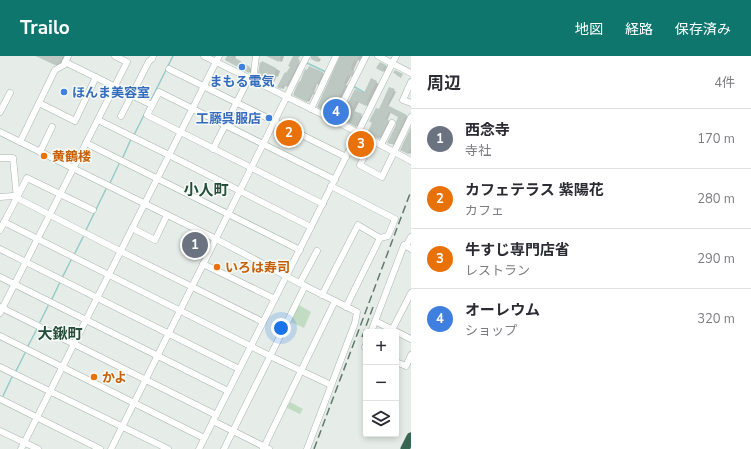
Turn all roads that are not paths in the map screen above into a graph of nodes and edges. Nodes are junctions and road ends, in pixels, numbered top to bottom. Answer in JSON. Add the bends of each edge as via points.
{"nodes":[{"id":1,"x":115,"y":56,"type":"edge"},
{"id":2,"x":153,"y":56,"type":"edge"},
{"id":3,"x":204,"y":56,"type":"edge"},
{"id":4,"x":256,"y":56,"type":"edge"},
{"id":5,"x":307,"y":56,"type":"edge"},
{"id":6,"x":336,"y":56,"type":"edge"},
{"id":7,"x":366,"y":56,"type":"edge"},
{"id":8,"x":378,"y":56,"type":"edge"},
{"id":9,"x":396,"y":56,"type":"edge"},
{"id":10,"x":67,"y":59,"type":"edge"},
{"id":11,"x":217,"y":59,"type":"edge"},
{"id":12,"x":392,"y":63,"type":"junction"},
{"id":13,"x":169,"y":69,"type":"dead end"},
{"id":14,"x":411,"y":73,"type":"edge"},
{"id":15,"x":96,"y":77,"type":"junction"},
{"id":16,"x":251,"y":80,"type":"junction"},
{"id":17,"x":411,"y":82,"type":"edge"},
{"id":18,"x":114,"y":86,"type":"junction"},
{"id":19,"x":204,"y":86,"type":"junction"},
{"id":20,"x":10,"y":93,"type":"dead end"},
{"id":21,"x":132,"y":95,"type":"junction"},
{"id":22,"x":287,"y":98,"type":"junction"},
{"id":23,"x":236,"y":102,"type":"junction"},
{"id":24,"x":39,"y":104,"type":"junction"},
{"id":25,"x":411,"y":104,"type":"edge"},
{"id":26,"x":152,"y":105,"type":"junction"},
{"id":27,"x":192,"y":109,"type":"junction"},
{"id":28,"x":311,"y":109,"type":"junction"},
{"id":29,"x":0,"y":112,"type":"edge"},
{"id":30,"x":121,"y":116,"type":"dead end"},
{"id":31,"x":411,"y":117,"type":"edge"},
{"id":32,"x":98,"y":120,"type":"junction"},
{"id":33,"x":334,"y":120,"type":"junction"},
{"id":34,"x":275,"y":121,"type":"junction"},
{"id":35,"x":392,"y":123,"type":"dead end"},
{"id":36,"x":225,"y":125,"type":"junction"},
{"id":37,"x":52,"y":127,"type":"dead end"},
{"id":38,"x":0,"y":132,"type":"edge"},
{"id":39,"x":180,"y":132,"type":"junction"},
{"id":40,"x":358,"y":133,"type":"junction"},
{"id":41,"x":372,"y":140,"type":"junction"},
{"id":42,"x":20,"y":142,"type":"junction"},
{"id":43,"x":86,"y":143,"type":"junction"},
{"id":44,"x":264,"y":144,"type":"junction"},
{"id":45,"x":381,"y":145,"type":"junction"},
{"id":46,"x":213,"y":149,"type":"junction"},
{"id":47,"x":40,"y":152,"type":"junction"},
{"id":48,"x":394,"y":152,"type":"junction"},
{"id":49,"x":169,"y":155,"type":"junction"},
{"id":50,"x":346,"y":157,"type":"junction"},
{"id":51,"x":0,"y":158,"type":"edge"},
{"id":52,"x":411,"y":160,"type":"edge"},
{"id":53,"x":73,"y":168,"type":"junction"},
{"id":54,"x":252,"y":168,"type":"junction"},
{"id":55,"x":157,"y":178,"type":"junction"},
{"id":56,"x":335,"y":180,"type":"junction"},
{"id":57,"x":331,"y":186,"type":"junction"},
{"id":58,"x":240,"y":191,"type":"junction"},
{"id":59,"x":60,"y":194,"type":"junction"},
{"id":60,"x":0,"y":197,"type":"edge"},
{"id":61,"x":17,"y":199,"type":"junction"},
{"id":62,"x":144,"y":204,"type":"junction"},
{"id":63,"x":323,"y":204,"type":"junction"},
{"id":64,"x":93,"y":210,"type":"dead end"},
{"id":65,"x":229,"y":214,"type":"junction"},
{"id":66,"x":49,"y":215,"type":"junction"},
{"id":67,"x":167,"y":215,"type":"junction"},
{"id":68,"x":4,"y":222,"type":"junction"},
{"id":69,"x":311,"y":227,"type":"junction"},
{"id":70,"x":132,"y":228,"type":"junction"},
{"id":71,"x":0,"y":230,"type":"edge"},
{"id":72,"x":411,"y":237,"type":"edge"},
{"id":73,"x":380,"y":238,"type":"junction"},
{"id":74,"x":37,"y":239,"type":"junction"},
{"id":75,"x":216,"y":239,"type":"junction"},
{"id":76,"x":409,"y":248,"type":"edge"},
{"id":77,"x":0,"y":250,"type":"edge"},
{"id":78,"x":300,"y":250,"type":"junction"},
{"id":79,"x":317,"y":250,"type":"dead end"},
{"id":80,"x":120,"y":251,"type":"junction"},
{"id":81,"x":25,"y":262,"type":"junction"},
{"id":82,"x":204,"y":264,"type":"junction"},
{"id":83,"x":109,"y":274,"type":"junction"},
{"id":84,"x":286,"y":276,"type":"junction"},
{"id":85,"x":0,"y":278,"type":"edge"},
{"id":86,"x":14,"y":285,"type":"junction"},
{"id":87,"x":302,"y":285,"type":"junction"},
{"id":88,"x":192,"y":287,"type":"junction"},
{"id":89,"x":411,"y":293,"type":"edge"},
{"id":90,"x":322,"y":295,"type":"junction"},
{"id":91,"x":97,"y":298,"type":"junction"},
{"id":92,"x":275,"y":299,"type":"junction"},
{"id":93,"x":335,"y":302,"type":"junction"},
{"id":94,"x":346,"y":307,"type":"junction"},
{"id":95,"x":1,"y":309,"type":"edge"},
{"id":96,"x":180,"y":310,"type":"junction"},
{"id":97,"x":86,"y":320,"type":"junction"},
{"id":98,"x":376,"y":321,"type":"junction"},
{"id":99,"x":263,"y":322,"type":"junction"},
{"id":100,"x":372,"y":329,"type":"edge"},
{"id":101,"x":390,"y":329,"type":"edge"},
{"id":102,"x":393,"y":329,"type":"edge"},
{"id":103,"x":399,"y":333,"type":"edge"},
{"id":104,"x":169,"y":334,"type":"junction"},
{"id":105,"x":0,"y":336,"type":"edge"},
{"id":106,"x":411,"y":339,"type":"edge"},
{"id":107,"x":74,"y":344,"type":"junction"},
{"id":108,"x":251,"y":346,"type":"junction"},
{"id":109,"x":411,"y":355,"type":"edge"},
{"id":110,"x":158,"y":356,"type":"junction"},
{"id":111,"x":270,"y":356,"type":"junction"},
{"id":112,"x":399,"y":363,"type":"edge"},
{"id":113,"x":0,"y":367,"type":"edge"},
{"id":114,"x":62,"y":367,"type":"junction"},
{"id":115,"x":239,"y":369,"type":"junction"},
{"id":116,"x":301,"y":370,"type":"junction"},
{"id":117,"x":146,"y":380,"type":"junction"},
{"id":118,"x":331,"y":385,"type":"junction"},
{"id":119,"x":228,"y":391,"type":"junction"},
{"id":120,"x":50,"y":392,"type":"junction"},
{"id":121,"x":0,"y":399,"type":"edge"},
{"id":122,"x":134,"y":403,"type":"junction"},
{"id":123,"x":37,"y":417,"type":"junction"},
{"id":124,"x":215,"y":418,"type":"junction"},
{"id":125,"x":123,"y":426,"type":"junction"},
{"id":126,"x":0,"y":431,"type":"edge"},
{"id":127,"x":233,"y":431,"type":"junction"},
{"id":128,"x":411,"y":437,"type":"edge"},
{"id":129,"x":204,"y":438,"type":"junction"},
{"id":130,"x":24,"y":442,"type":"junction"},
{"id":131,"x":265,"y":448,"type":"edge"},
{"id":132,"x":21,"y":449,"type":"edge"},
{"id":133,"x":38,"y":449,"type":"edge"},
{"id":134,"x":100,"y":449,"type":"edge"},
{"id":135,"x":111,"y":449,"type":"edge"},
{"id":136,"x":168,"y":449,"type":"edge"},
{"id":137,"x":199,"y":449,"type":"edge"},
{"id":138,"x":224,"y":449,"type":"edge"},
{"id":139,"x":307,"y":449,"type":"edge"},
{"id":140,"x":405,"y":449,"type":"edge"}],
"edges":[{"from":1,"to":18,"type":"street","via":[[127,62]]},
{"from":2,"to":21,"type":"street"},
{"from":3,"to":11,"type":"street"},
{"from":4,"to":16,"type":"street"},
{"from":5,"to":22,"type":"street"},
{"from":6,"to":28,"type":"street"},
{"from":7,"to":33,"type":"street"},
{"from":8,"to":12,"type":"street"},
{"from":9,"to":12,"type":"street"},
{"from":10,"to":15,"type":"street"},
{"from":10,"to":24,"type":"street","via":[[64,65],[56,70]]},
{"from":11,"to":16,"type":"street"},
{"from":11,"to":19,"type":"street"},
{"from":12,"to":14,"type":"street"},
{"from":12,"to":40,"type":"street"},
{"from":13,"to":19,"type":"street"},
{"from":15,"to":18,"type":"street"},
{"from":15,"to":24,"type":"street","via":[[74,121]]},
{"from":16,"to":22,"type":"street"},
{"from":16,"to":23,"type":"street"},
{"from":17,"to":25,"type":"street","via":[[403,100]]},
{"from":18,"to":21,"type":"street"},
{"from":18,"to":32,"type":"street"},
{"from":19,"to":23,"type":"street"},
{"from":19,"to":27,"type":"street"},
{"from":20,"to":29,"type":"street"},
{"from":21,"to":26,"type":"street"},
{"from":21,"to":30,"type":"street"},
{"from":22,"to":28,"type":"street"},
{"from":22,"to":34,"type":"street"},
{"from":23,"to":34,"type":"street"},
{"from":23,"to":36,"type":"street"},
{"from":24,"to":42,"type":"street"},
{"from":26,"to":27,"type":"street","via":[[159,92]]},
{"from":26,"to":39,"type":"street","via":[[147,115]]},
{"from":27,"to":36,"type":"street"},
{"from":27,"to":39,"type":"street"},
{"from":28,"to":33,"type":"street"},
{"from":31,"to":48,"type":"street"},
{"from":32,"to":43,"type":"street"},
{"from":32,"to":49,"type":"street"},
{"from":33,"to":40,"type":"street"},
{"from":34,"to":44,"type":"street"},
{"from":34,"to":50,"type":"street"},
{"from":35,"to":45,"type":"street"},
{"from":36,"to":44,"type":"street"},
{"from":36,"to":46,"type":"street"},
{"from":37,"to":47,"type":"street"},
{"from":38,"to":42,"type":"street"},
{"from":39,"to":46,"type":"street"},
{"from":39,"to":49,"type":"street"},
{"from":40,"to":41,"type":"street"},
{"from":40,"to":50,"type":"street"},
{"from":41,"to":45,"type":"street"},
{"from":41,"to":48,"type":"street","via":[[360,165],[382,177]]},
{"from":42,"to":47,"type":"street"},
{"from":43,"to":53,"type":"street"},
{"from":43,"to":55,"type":"street"},
{"from":44,"to":54,"type":"street"},
{"from":44,"to":56,"type":"street"},
{"from":45,"to":48,"type":"street"},
{"from":46,"to":54,"type":"street"},
{"from":47,"to":53,"type":"street"},
{"from":48,"to":52,"type":"street"},
{"from":49,"to":55,"type":"street"},
{"from":49,"to":58,"type":"street"},
{"from":50,"to":56,"type":"street"},
{"from":51,"to":61,"type":"street","via":[[12,158]]},
{"from":53,"to":59,"type":"street"},
{"from":53,"to":62,"type":"street"},
{"from":54,"to":58,"type":"street"},
{"from":54,"to":63,"type":"street"},
{"from":55,"to":62,"type":"street"},
{"from":55,"to":65,"type":"street"},
{"from":56,"to":57,"type":"street"},
{"from":57,"to":63,"type":"street"},
{"from":57,"to":73,"type":"street","via":[[395,219],[388,236]]},
{"from":58,"to":65,"type":"street"},
{"from":58,"to":69,"type":"street"},
{"from":59,"to":61,"type":"street","via":[[27,178]]},
{"from":59,"to":64,"type":"street"},
{"from":59,"to":66,"type":"street"},
{"from":60,"to":61,"type":"street","via":[[13,196]]},
{"from":61,"to":66,"type":"street"},
{"from":61,"to":68,"type":"street"},
{"from":62,"to":67,"type":"street"},
{"from":62,"to":70,"type":"street"},
{"from":63,"to":69,"type":"street"},
{"from":65,"to":75,"type":"street"},
{"from":65,"to":78,"type":"street"},
{"from":66,"to":74,"type":"street"},
{"from":66,"to":80,"type":"street"},
{"from":67,"to":70,"type":"street","via":[[155,240]]},
{"from":67,"to":75,"type":"street"},
{"from":68,"to":71,"type":"street"},
{"from":68,"to":74,"type":"street"},
{"from":69,"to":78,"type":"street"},
{"from":70,"to":80,"type":"street"},
{"from":72,"to":76,"type":"street"},
{"from":73,"to":90,"type":"street","via":[[358,225]]},
{"from":73,"to":94,"type":"street"},
{"from":74,"to":81,"type":"street"},
{"from":74,"to":83,"type":"street"},
{"from":75,"to":82,"type":"street"},
{"from":75,"to":84,"type":"street"},
{"from":76,"to":98,"type":"street","via":[[404,245]]},
{"from":77,"to":81,"type":"street"},
{"from":78,"to":84,"type":"street"},
{"from":79,"to":87,"type":"street"},
{"from":80,"to":83,"type":"street"},
{"from":80,"to":88,"type":"street"},
{"from":81,"to":86,"type":"street"},
{"from":81,"to":91,"type":"street"},
{"from":82,"to":88,"type":"street"},
{"from":82,"to":92,"type":"street"},
{"from":83,"to":91,"type":"street"},
{"from":83,"to":96,"type":"street"},
{"from":84,"to":87,"type":"street"},
{"from":84,"to":92,"type":"street"},
{"from":85,"to":86,"type":"street"},
{"from":86,"to":95,"type":"street"},
{"from":86,"to":97,"type":"street"},
{"from":87,"to":90,"type":"street"},
{"from":87,"to":111,"type":"street"},
{"from":88,"to":96,"type":"street"},
{"from":88,"to":99,"type":"street"},
{"from":89,"to":102,"type":"street"},
{"from":90,"to":93,"type":"street"},
{"from":91,"to":97,"type":"street"},
{"from":91,"to":104,"type":"street"},
{"from":92,"to":99,"type":"street"},
{"from":93,"to":94,"type":"street"},
{"from":93,"to":116,"type":"street"},
{"from":94,"to":118,"type":"street","via":[[358,312]]},
{"from":95,"to":107,"type":"street"},
{"from":96,"to":104,"type":"street"},
{"from":96,"to":108,"type":"street"},
{"from":97,"to":107,"type":"street"},
{"from":97,"to":110,"type":"street"},
{"from":98,"to":100,"type":"street"},
{"from":98,"to":101,"type":"street"},
{"from":99,"to":108,"type":"street"},
{"from":103,"to":106,"type":"street"},
{"from":104,"to":110,"type":"street"},
{"from":104,"to":115,"type":"street"},
{"from":105,"to":114,"type":"street"},
{"from":107,"to":114,"type":"street"},
{"from":107,"to":117,"type":"street"},
{"from":108,"to":111,"type":"street"},
{"from":108,"to":115,"type":"street"},
{"from":109,"to":112,"type":"street","via":[[406,366]]},
{"from":110,"to":117,"type":"street"},
{"from":110,"to":119,"type":"street"},
{"from":111,"to":116,"type":"street"},
{"from":111,"to":127,"type":"street"},
{"from":113,"to":120,"type":"street"},
{"from":114,"to":120,"type":"street"},
{"from":114,"to":122,"type":"street"},
{"from":115,"to":119,"type":"street"},
{"from":116,"to":118,"type":"street"},
{"from":116,"to":131,"type":"street"},
{"from":117,"to":122,"type":"street"},
{"from":117,"to":124,"type":"street"},
{"from":118,"to":139,"type":"street"},
{"from":119,"to":124,"type":"street"},
{"from":120,"to":123,"type":"street"},
{"from":120,"to":125,"type":"street"},
{"from":121,"to":123,"type":"street"},
{"from":122,"to":125,"type":"street"},
{"from":122,"to":129,"type":"street"},
{"from":123,"to":130,"type":"street"},
{"from":123,"to":134,"type":"street"},
{"from":124,"to":127,"type":"street"},
{"from":124,"to":129,"type":"street"},
{"from":125,"to":135,"type":"street"},
{"from":125,"to":136,"type":"street"},
{"from":126,"to":130,"type":"street"},
{"from":127,"to":131,"type":"street"},
{"from":127,"to":138,"type":"street"},
{"from":128,"to":140,"type":"highway"},
{"from":129,"to":137,"type":"street"},
{"from":130,"to":132,"type":"street"},
{"from":130,"to":133,"type":"street"}]}
